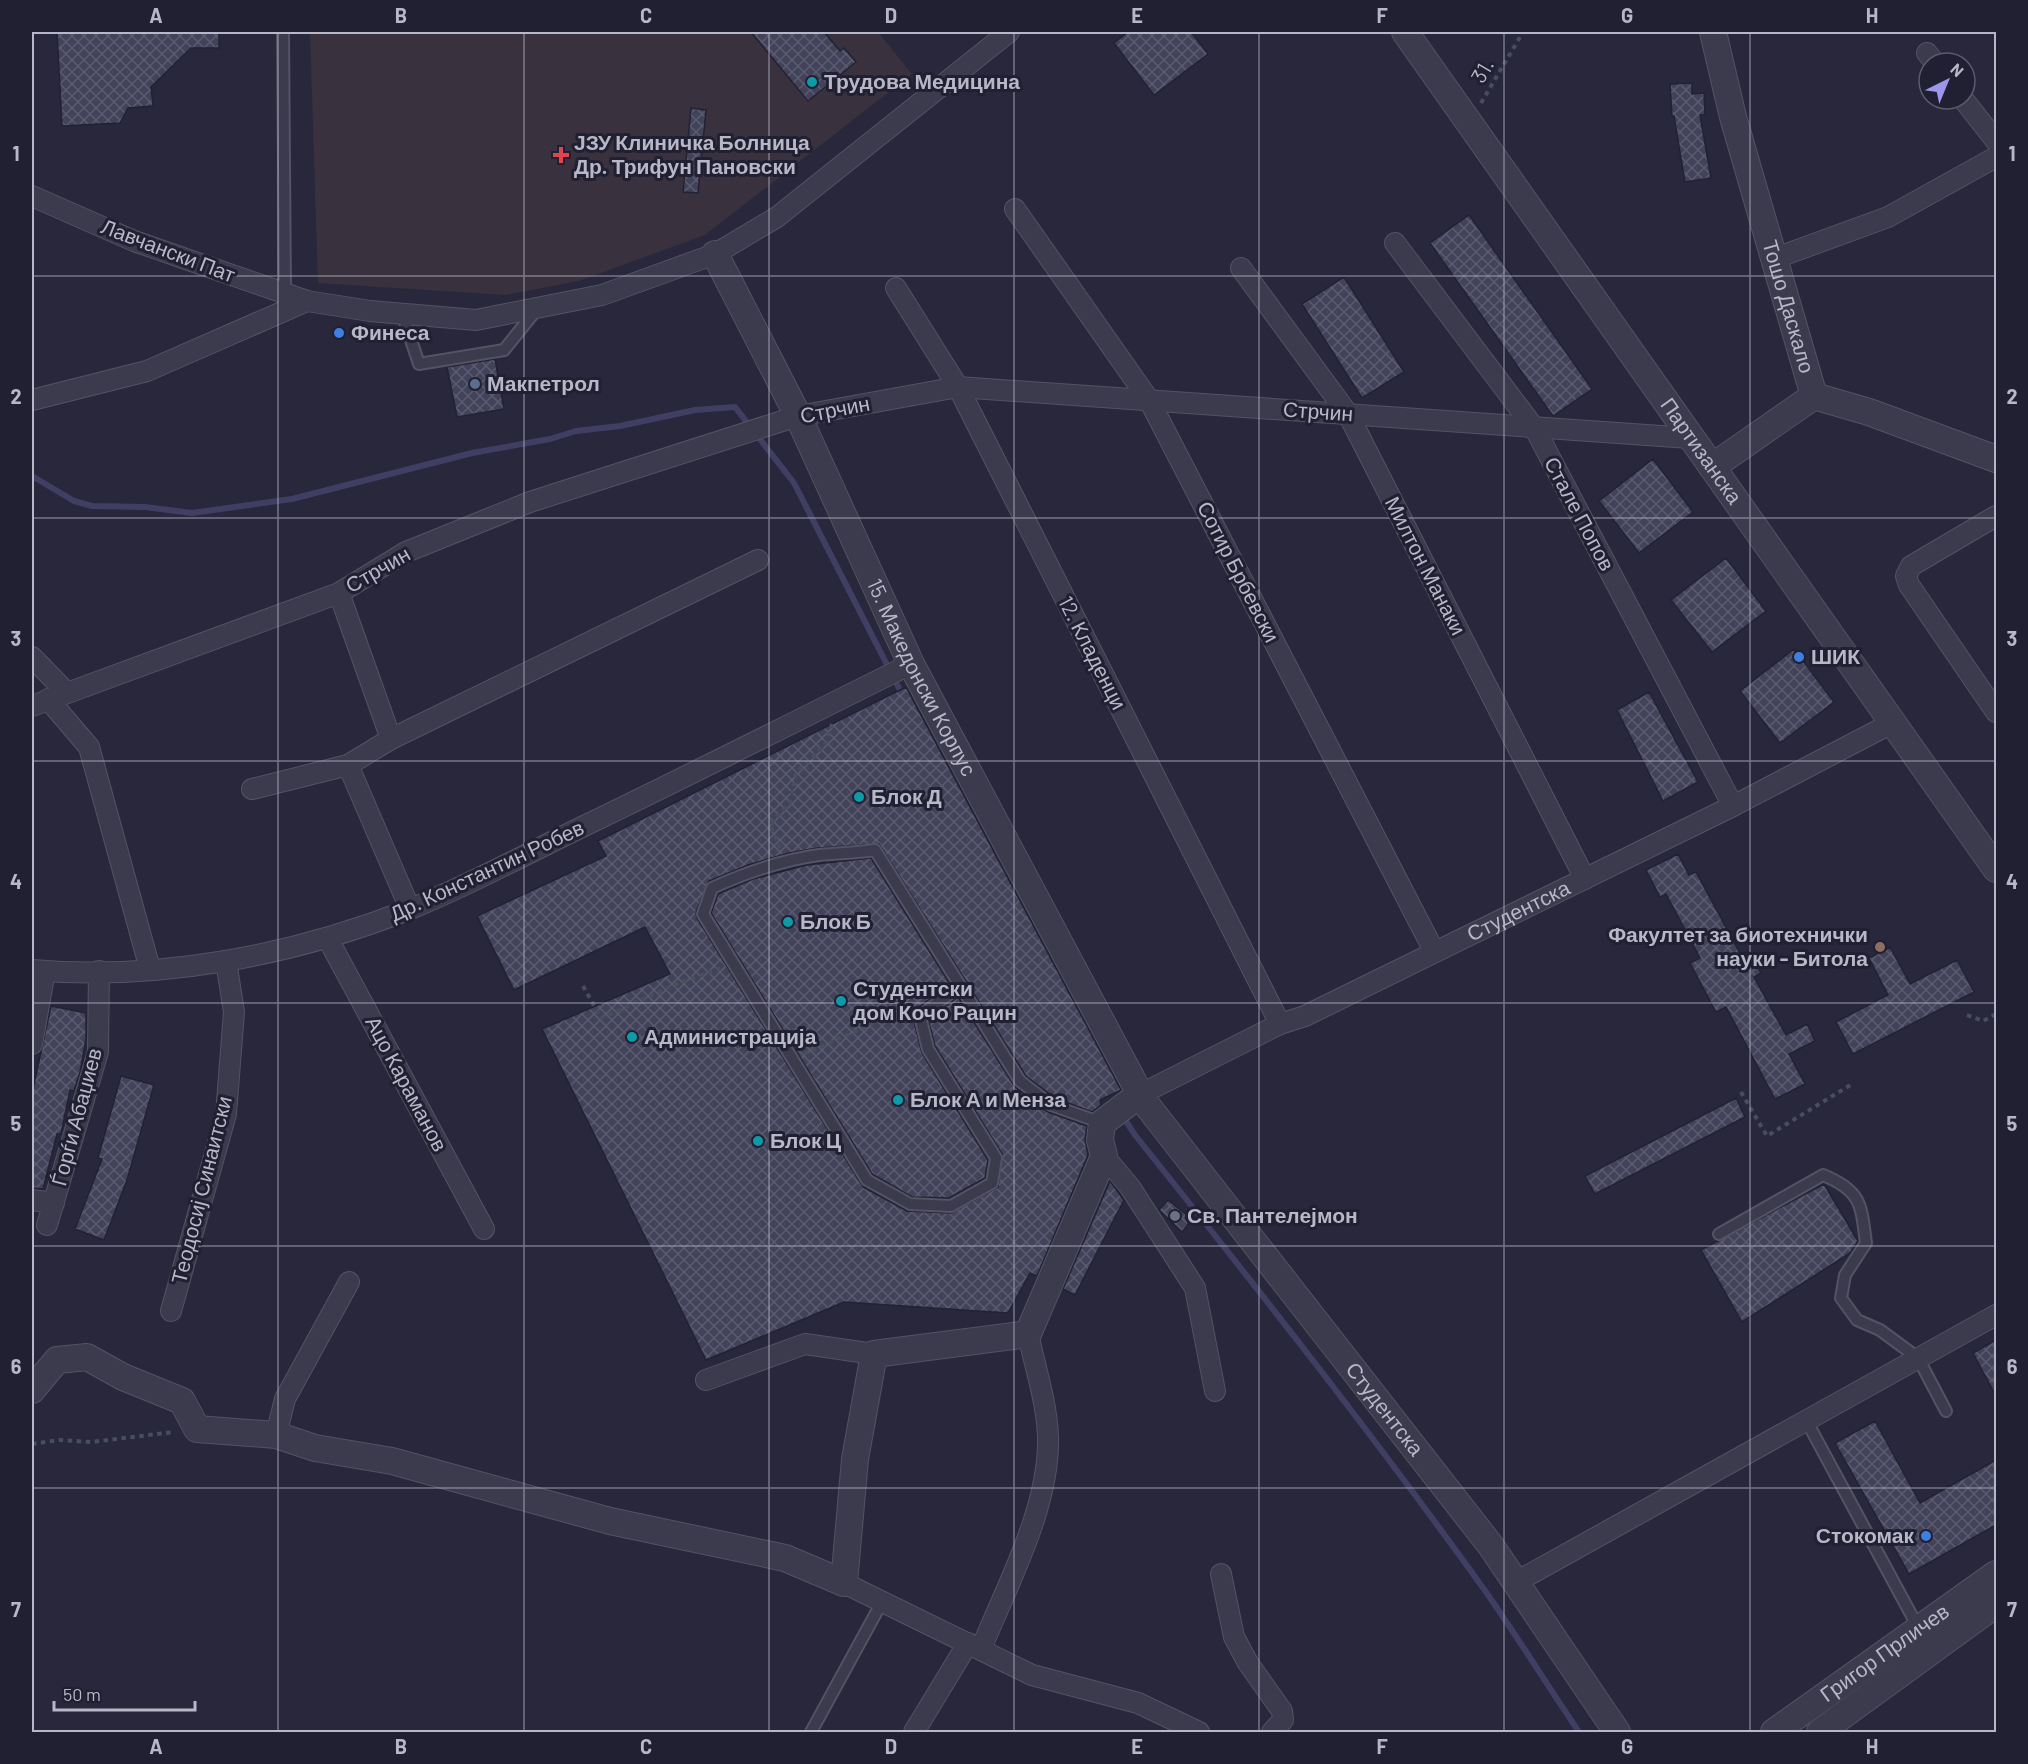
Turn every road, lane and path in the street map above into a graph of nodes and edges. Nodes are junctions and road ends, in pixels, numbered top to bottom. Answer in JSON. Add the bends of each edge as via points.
{"nodes":[{"id":1,"x":283,"y":32,"type":"edge"},
{"id":2,"x":1009,"y":32,"type":"edge"},
{"id":3,"x":1405,"y":32,"type":"edge"},
{"id":4,"x":1523,"y":32,"type":"edge"},
{"id":5,"x":1713,"y":32,"type":"edge"},
{"id":6,"x":1972,"y":111,"type":"edge"},
{"id":7,"x":1469,"y":125,"type":"junction"},
{"id":8,"x":1996,"y":141,"type":"edge"},
{"id":9,"x":1996,"y":157,"type":"edge"},
{"id":10,"x":32,"y":196,"type":"edge"},
{"id":11,"x":1015,"y":209,"type":"dead end"},
{"id":12,"x":1395,"y":243,"type":"dead end"},
{"id":13,"x":715,"y":254,"type":"junction"},
{"id":14,"x":1776,"y":258,"type":"junction"},
{"id":15,"x":1241,"y":268,"type":"dead end"},
{"id":16,"x":896,"y":288,"type":"dead end"},
{"id":17,"x":285,"y":294,"type":"junction"},
{"id":18,"x":307,"y":301,"type":"junction"},
{"id":19,"x":540,"y":305,"type":"junction"},
{"id":20,"x":402,"y":313,"type":"junction"},
{"id":21,"x":958,"y":387,"type":"junction"},
{"id":22,"x":1814,"y":396,"type":"junction"},
{"id":23,"x":32,"y":400,"type":"edge"},
{"id":24,"x":1149,"y":400,"type":"junction"},
{"id":25,"x":1348,"y":414,"type":"junction"},
{"id":26,"x":798,"y":416,"type":"junction"},
{"id":27,"x":1535,"y":429,"type":"junction"},
{"id":28,"x":1690,"y":438,"type":"junction"},
{"id":29,"x":1996,"y":459,"type":"edge"},
{"id":30,"x":1712,"y":467,"type":"junction"},
{"id":31,"x":1996,"y":516,"type":"edge"},
{"id":32,"x":758,"y":560,"type":"dead end"},
{"id":33,"x":339,"y":593,"type":"junction"},
{"id":34,"x":32,"y":657,"type":"edge"},
{"id":35,"x":911,"y":664,"type":"junction"},
{"id":36,"x":847,"y":696,"type":"junction"},
{"id":37,"x":49,"y":699,"type":"edge"},
{"id":38,"x":1996,"y":712,"type":"edge"},
{"id":39,"x":1892,"y":723,"type":"junction"},
{"id":40,"x":391,"y":739,"type":"junction"},
{"id":41,"x":348,"y":765,"type":"junction"},
{"id":42,"x":252,"y":789,"type":"dead end"},
{"id":43,"x":1733,"y":806,"type":"junction"},
{"id":44,"x":786,"y":863,"type":"junction"},
{"id":45,"x":1996,"y":869,"type":"edge"},
{"id":46,"x":1585,"y":879,"type":"junction"},
{"id":47,"x":410,"y":909,"type":"junction"},
{"id":48,"x":328,"y":939,"type":"junction"},
{"id":49,"x":1434,"y":951,"type":"junction"},
{"id":50,"x":226,"y":961,"type":"junction"},
{"id":51,"x":734,"y":964,"type":"junction"},
{"id":52,"x":150,"y":969,"type":"junction"},
{"id":53,"x":38,"y":971,"type":"edge"},
{"id":54,"x":99,"y":971,"type":"junction"},
{"id":55,"x":583,"y":986,"type":"dead end"},
{"id":56,"x":960,"y":986,"type":"junction"},
{"id":57,"x":1996,"y":1014,"type":"edge"},
{"id":58,"x":892,"y":1015,"type":"dead end"},
{"id":59,"x":1967,"y":1016,"type":"dead end"},
{"id":60,"x":1280,"y":1024,"type":"junction"},
{"id":61,"x":32,"y":1044,"type":"edge"},
{"id":62,"x":793,"y":1059,"type":"junction"},
{"id":63,"x":1852,"y":1084,"type":"dead end"},
{"id":64,"x":1741,"y":1092,"type":"dead end"},
{"id":65,"x":1139,"y":1094,"type":"junction"},
{"id":66,"x":1103,"y":1123,"type":"junction"},
{"id":67,"x":1104,"y":1156,"type":"junction"},
{"id":68,"x":32,"y":1200,"type":"edge"},
{"id":69,"x":54,"y":1203,"type":"junction"},
{"id":70,"x":47,"y":1225,"type":"dead end"},
{"id":71,"x":484,"y":1229,"type":"dead end"},
{"id":72,"x":1719,"y":1234,"type":"dead end"},
{"id":73,"x":349,"y":1282,"type":"dead end"},
{"id":74,"x":171,"y":1311,"type":"dead end"},
{"id":75,"x":1996,"y":1315,"type":"edge"},
{"id":76,"x":1029,"y":1334,"type":"junction"},
{"id":77,"x":874,"y":1354,"type":"junction"},
{"id":78,"x":1918,"y":1358,"type":"junction"},
{"id":79,"x":706,"y":1380,"type":"dead end"},
{"id":80,"x":32,"y":1390,"type":"edge"},
{"id":81,"x":1215,"y":1391,"type":"dead end"},
{"id":82,"x":1946,"y":1411,"type":"dead end"},
{"id":83,"x":1806,"y":1420,"type":"junction"},
{"id":84,"x":197,"y":1429,"type":"junction"},
{"id":85,"x":276,"y":1435,"type":"junction"},
{"id":86,"x":32,"y":1444,"type":"edge"},
{"id":87,"x":1221,"y":1574,"type":"dead end"},
{"id":88,"x":1996,"y":1574,"type":"edge"},
{"id":89,"x":1516,"y":1582,"type":"junction"},
{"id":90,"x":844,"y":1583,"type":"junction"},
{"id":91,"x":882,"y":1602,"type":"junction"},
{"id":92,"x":1996,"y":1604,"type":"edge"},
{"id":93,"x":1919,"y":1629,"type":"junction"},
{"id":94,"x":974,"y":1646,"type":"junction"},
{"id":95,"x":811,"y":1732,"type":"edge"},
{"id":96,"x":914,"y":1732,"type":"edge"},
{"id":97,"x":1199,"y":1732,"type":"edge"},
{"id":98,"x":1272,"y":1732,"type":"edge"},
{"id":99,"x":1617,"y":1732,"type":"edge"},
{"id":100,"x":1774,"y":1732,"type":"edge"},
{"id":101,"x":1821,"y":1732,"type":"edge"}],
"edges":[{"from":1,"to":17,"type":"lane"},
{"from":2,"to":13,"type":"street","name":"Лавчански Пат","via":[[777,217]]},
{"from":3,"to":7,"type":"street","name":"Партизанска"},
{"from":4,"to":7,"type":"path","name":"31."},
{"from":5,"to":14,"type":"street","name":"Тошо Даскало","via":[[1733,117]]},
{"from":6,"to":8,"type":"street"},
{"from":7,"to":28,"type":"street","name":"Партизанска"},
{"from":9,"to":14,"type":"street","via":[[1888,217]]},
{"from":10,"to":17,"type":"street","name":"Лавчански Пат","via":[[134,241]]},
{"from":11,"to":24,"type":"street","name":"Сотир Брбевски"},
{"from":12,"to":27,"type":"street","name":"Стале Попов"},
{"from":13,"to":19,"type":"street","name":"Лавчански Пат","via":[[602,295]]},
{"from":13,"to":26,"type":"street","name":"15. Македонски Корпус"},
{"from":14,"to":22,"type":"street","name":"Тошо Даскало"},
{"from":15,"to":25,"type":"street","name":"Милтон Манаки"},
{"from":16,"to":21,"type":"street","name":"12. Кладенци"},
{"from":17,"to":18,"type":"street","name":"Лавчански Пат"},
{"from":18,"to":20,"type":"street","name":"Лавчански Пат"},
{"from":18,"to":23,"type":"street","via":[[147,371]]},
{"from":19,"to":20,"type":"street","name":"Лавчански Пат","via":[[476,320]]},
{"from":19,"to":20,"type":"lane","via":[[504,350],[419,364]]},
{"from":21,"to":24,"type":"street","name":"Стрчин"},
{"from":21,"to":26,"type":"street","name":"Стрчин"},
{"from":21,"to":60,"type":"street","name":"12. Кладенци"},
{"from":22,"to":29,"type":"street","name":"Тошо Даскало"},
{"from":22,"to":30,"type":"street"},
{"from":24,"to":25,"type":"street","name":"Стрчин"},
{"from":24,"to":49,"type":"street","name":"Сотир Брбевски"},
{"from":25,"to":27,"type":"street","name":"Стрчин"},
{"from":25,"to":46,"type":"street","name":"Милтон Манаки"},
{"from":26,"to":33,"type":"street","name":"Стрчин","via":[[530,502],[406,552]]},
{"from":26,"to":35,"type":"street","name":"15. Македонски Корпус"},
{"from":27,"to":28,"type":"street","name":"Стрчин"},
{"from":27,"to":43,"type":"street","name":"Стале Попов"},
{"from":28,"to":30,"type":"street","name":"Партизанска"},
{"from":30,"to":39,"type":"street","name":"Партизанска"},
{"from":31,"to":38,"type":"street","via":[[1911,566],[1906,576]]},
{"from":32,"to":40,"type":"street"},
{"from":33,"to":37,"type":"street","name":"Стрчин"},
{"from":33,"to":40,"type":"street"},
{"from":34,"to":37,"type":"street"},
{"from":35,"to":36,"type":"street","name":"Др. Константин Робев"},
{"from":35,"to":65,"type":"street","name":"15. Македонски Корпус"},
{"from":36,"to":44,"type":"path","via":[[825,745],[796,773],[790,803],[770,824]]},
{"from":36,"to":47,"type":"street","name":"Др. Константин Робев"},
{"from":37,"to":52,"type":"street","via":[[89,747]]},
{"from":39,"to":43,"type":"street","name":"Студентска"},
{"from":39,"to":45,"type":"street","name":"Партизанска"},
{"from":40,"to":41,"type":"street"},
{"from":41,"to":42,"type":"street"},
{"from":41,"to":47,"type":"street"},
{"from":43,"to":46,"type":"street","name":"Студентска"},
{"from":44,"to":51,"type":"lane","via":[[749,872],[712,888],[703,914]]},
{"from":44,"to":56,"type":"lane","via":[[818,855],[875,850]]},
{"from":46,"to":49,"type":"street","name":"Студентска"},
{"from":47,"to":48,"type":"street","name":"Др. Константин Робев"},
{"from":48,"to":50,"type":"street","name":"Др. Константин Робев"},
{"from":48,"to":71,"type":"street","name":"Ацо Караманов"},
{"from":49,"to":60,"type":"street","name":"Студентска","via":[[1305,1016]]},
{"from":50,"to":52,"type":"street","name":"Др. Константин Робев"},
{"from":50,"to":74,"type":"street","name":"Теодосиј Синаитски","via":[[234,1012],[226,1114]]},
{"from":51,"to":55,"type":"path","via":[[681,982],[601,1018]]},
{"from":51,"to":62,"type":"lane"},
{"from":52,"to":54,"type":"street","name":"Др. Константин Робев"},
{"from":53,"to":54,"type":"street","name":"Др. Константин Робев"},
{"from":53,"to":61,"type":"street"},
{"from":54,"to":69,"type":"street","name":"Ѓорѓи Абаџиев","via":[[98,1052]]},
{"from":56,"to":62,"type":"lane","via":[[920,1016],[928,1049],[996,1158],[992,1183],[951,1206],[910,1204],[867,1180]]},
{"from":56,"to":66,"type":"lane","via":[[1020,1081],[1051,1105]]},
{"from":57,"to":59,"type":"path","via":[[1983,1021]]},
{"from":58,"to":62,"type":"path"},
{"from":60,"to":65,"type":"street","name":"Студентска"},
{"from":63,"to":64,"type":"path","via":[[1767,1136]]},
{"from":65,"to":66,"type":"street"},
{"from":65,"to":89,"type":"street","name":"Студентска"},
{"from":66,"to":67,"type":"street","via":[[1100,1140]]},
{"from":67,"to":76,"type":"street"},
{"from":67,"to":81,"type":"street","via":[[1130,1187],[1195,1288]]},
{"from":68,"to":69,"type":"street"},
{"from":69,"to":70,"type":"street","name":"Ѓорѓи Абаџиев"},
{"from":72,"to":78,"type":"lane","via":[[1823,1175],[1839,1182],[1861,1203],[1866,1243],[1845,1275],[1841,1298],[1857,1320],[1880,1330]]},
{"from":73,"to":85,"type":"street","via":[[285,1399]]},
{"from":75,"to":78,"type":"street"},
{"from":76,"to":77,"type":"street"},
{"from":76,"to":94,"type":"street","via":[[1048,1435],[1047,1463],[1033,1519]]},
{"from":77,"to":79,"type":"street","via":[[805,1344]]},
{"from":77,"to":90,"type":"street","via":[[855,1459]]},
{"from":78,"to":82,"type":"lane"},
{"from":78,"to":83,"type":"street"},
{"from":80,"to":84,"type":"street","via":[[57,1360],[87,1357],[123,1377],[182,1401]]},
{"from":83,"to":89,"type":"street"},
{"from":83,"to":93,"type":"lane"},
{"from":84,"to":85,"type":"street"},
{"from":84,"to":86,"type":"path","via":[[91,1442],[59,1440]]},
{"from":85,"to":90,"type":"street","via":[[315,1448],[392,1461],[610,1521],[785,1558]]},
{"from":87,"to":98,"type":"street","via":[[1234,1637],[1282,1711],[1283,1720]]},
{"from":88,"to":93,"type":"street","name":"Григор Прличев"},
{"from":89,"to":99,"type":"street","name":"Студентска"},
{"from":90,"to":91,"type":"street"},
{"from":91,"to":94,"type":"street"},
{"from":91,"to":95,"type":"lane"},
{"from":92,"to":101,"type":"street","name":"Григор Прличев"},
{"from":93,"to":100,"type":"street","name":"Григор Прличев"},
{"from":94,"to":96,"type":"street"},
{"from":94,"to":97,"type":"street","via":[[1032,1675],[1138,1703]]}]}
